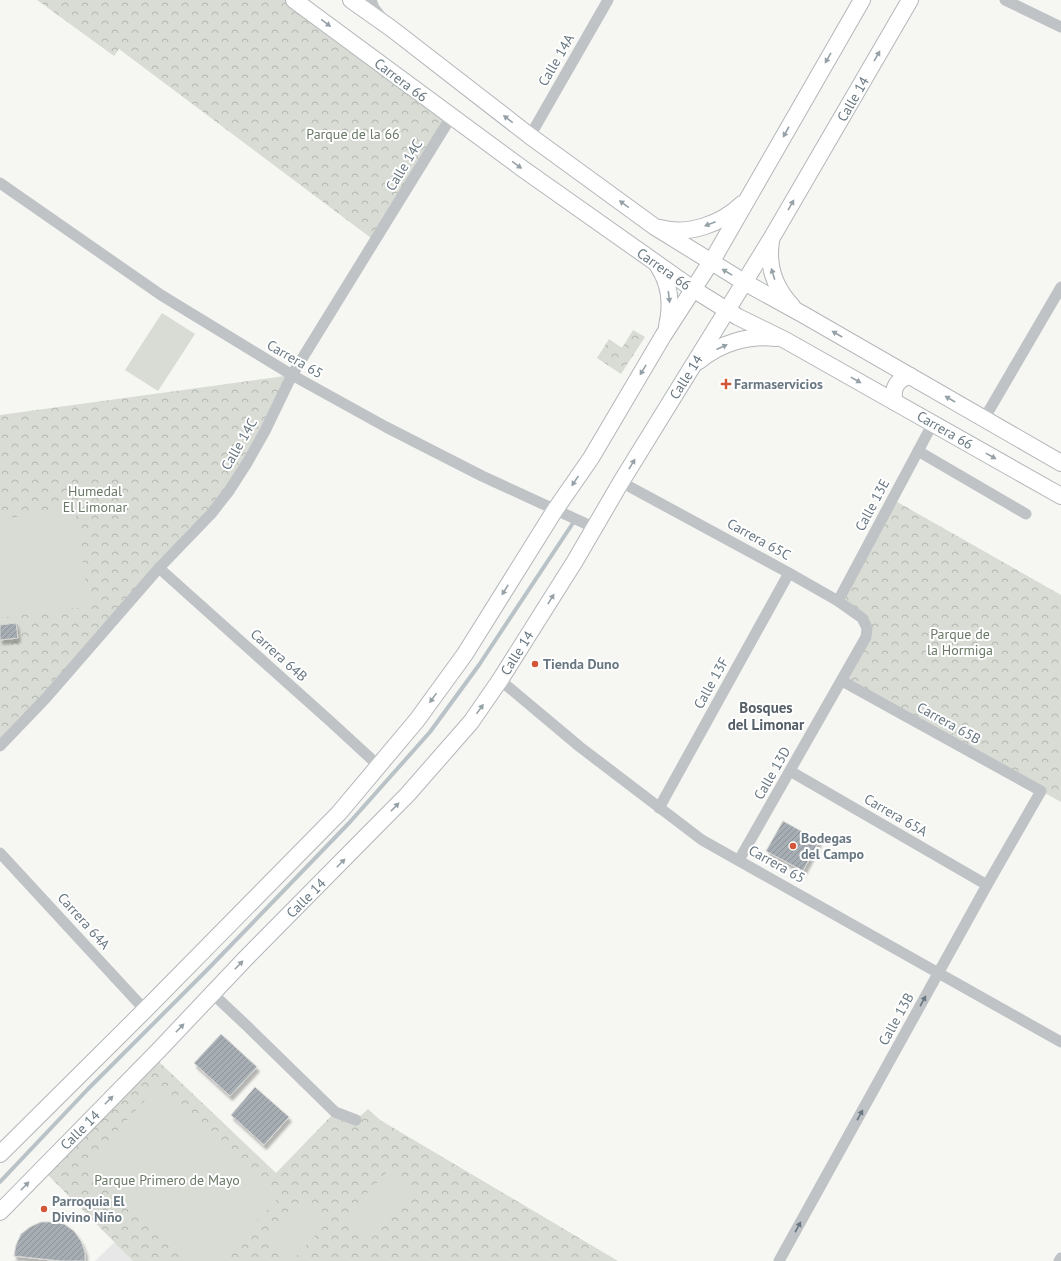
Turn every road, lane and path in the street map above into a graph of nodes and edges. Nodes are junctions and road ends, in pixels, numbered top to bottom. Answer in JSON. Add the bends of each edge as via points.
{"nodes":[{"id":1,"x":294,"y":0,"type":"edge"},
{"id":2,"x":351,"y":0,"type":"edge"},
{"id":3,"x":371,"y":0,"type":"edge"},
{"id":4,"x":608,"y":0,"type":"edge"},
{"id":5,"x":862,"y":0,"type":"edge"},
{"id":6,"x":910,"y":0,"type":"edge"},
{"id":7,"x":1005,"y":0,"type":"edge"},
{"id":8,"x":1061,"y":27,"type":"edge"},
{"id":9,"x":392,"y":29,"type":"junction"},
{"id":10,"x":451,"y":117,"type":"junction"},
{"id":11,"x":530,"y":136,"type":"junction"},
{"id":12,"x":0,"y":183,"type":"edge"},
{"id":13,"x":752,"y":192,"type":"junction"},
{"id":14,"x":655,"y":227,"type":"junction"},
{"id":15,"x":771,"y":239,"type":"junction"},
{"id":16,"x":654,"y":262,"type":"junction"},
{"id":17,"x":711,"y":262,"type":"junction"},
{"id":18,"x":744,"y":282,"type":"junction"},
{"id":19,"x":1061,"y":287,"type":"edge"},
{"id":20,"x":693,"y":289,"type":"junction"},
{"id":21,"x":726,"y":310,"type":"junction"},
{"id":22,"x":804,"y":315,"type":"junction"},
{"id":23,"x":663,"y":336,"type":"junction"},
{"id":24,"x":785,"y":340,"type":"junction"},
{"id":25,"x":690,"y":369,"type":"junction"},
{"id":26,"x":292,"y":375,"type":"junction"},
{"id":27,"x":910,"y":376,"type":"junction"},
{"id":28,"x":895,"y":402,"type":"junction"},
{"id":29,"x":984,"y":419,"type":"junction"},
{"id":30,"x":933,"y":423,"type":"junction"},
{"id":31,"x":918,"y":451,"type":"junction"},
{"id":32,"x":1061,"y":463,"type":"edge"},
{"id":33,"x":621,"y":482,"type":"junction"},
{"id":34,"x":1061,"y":496,"type":"edge"},
{"id":35,"x":555,"y":510,"type":"junction"},
{"id":36,"x":1026,"y":514,"type":"dead end"},
{"id":37,"x":594,"y":528,"type":"junction"},
{"id":38,"x":159,"y":568,"type":"junction"},
{"id":39,"x":789,"y":572,"type":"junction"},
{"id":40,"x":838,"y":601,"type":"junction"},
{"id":41,"x":866,"y":637,"type":"joint"},
{"id":42,"x":500,"y":680,"type":"junction"},
{"id":43,"x":842,"y":681,"type":"junction"},
{"id":44,"x":0,"y":746,"type":"edge"},
{"id":45,"x":379,"y":766,"type":"junction"},
{"id":46,"x":790,"y":771,"type":"junction"},
{"id":47,"x":1041,"y":791,"type":"joint"},
{"id":48,"x":659,"y":808,"type":"junction"},
{"id":49,"x":0,"y":853,"type":"edge"},
{"id":50,"x":739,"y":860,"type":"junction"},
{"id":51,"x":987,"y":885,"type":"junction"},
{"id":52,"x":939,"y":973,"type":"junction"},
{"id":53,"x":212,"y":993,"type":"junction"},
{"id":54,"x":145,"y":1010,"type":"junction"},
{"id":55,"x":1061,"y":1042,"type":"edge"},
{"id":56,"x":356,"y":1120,"type":"dead end"},
{"id":57,"x":0,"y":1154,"type":"edge"},
{"id":58,"x":4,"y":1208,"type":"edge"},
{"id":59,"x":0,"y":1224,"type":"edge"},
{"id":60,"x":1061,"y":1258,"type":"edge"},
{"id":61,"x":778,"y":1261,"type":"edge"},
{"id":62,"x":1059,"y":1261,"type":"edge"}],
"edges":[{"from":1,"to":10,"type":"street","name":"Carrera 66","one_way":true},
{"from":2,"to":9,"type":"street","name":"Carrera 66"},
{"from":3,"to":9,"type":"street","via":[[374,8]]},
{"from":4,"to":11,"type":"street","name":"Calle 14A"},
{"from":5,"to":13,"type":"street","one_way":true},
{"from":15,"to":6,"type":"street","name":"Calle 14","one_way":true},
{"from":7,"to":8,"type":"street"},
{"from":11,"to":9,"type":"street","name":"Carrera 66","one_way":true},
{"from":10,"to":16,"type":"street","name":"Carrera 66","one_way":true},
{"from":10,"to":26,"type":"street","name":"Calle 14C"},
{"from":14,"to":11,"type":"street","name":"Carrera 66","one_way":true},
{"from":12,"to":26,"type":"street","name":"Carrera 65","via":[[161,295]]},
{"from":13,"to":14,"type":"street","one_way":true,"via":[[733,212],[710,224],[682,230]]},
{"from":13,"to":17,"type":"street"},
{"from":14,"to":17,"type":"street","name":"Carrera 66"},
{"from":15,"to":18,"type":"street","name":"Calle 14"},
{"from":22,"to":15,"type":"street","one_way":true,"via":[[787,301],[776,283],[770,261]]},
{"from":16,"to":20,"type":"street","name":"Carrera 66"},
{"from":16,"to":23,"type":"street","one_way":true,"via":[[663,274],[669,294],[669,316]]},
{"from":18,"to":17,"type":"street","name":"Carrera 66","one_way":true},
{"from":17,"to":20,"type":"street"},
{"from":18,"to":21,"type":"street","name":"Calle 14"},
{"from":18,"to":22,"type":"street","name":"Carrera 66"},
{"from":19,"to":29,"type":"street"},
{"from":20,"to":21,"type":"street","name":"Carrera 66"},
{"from":20,"to":23,"type":"street"},
{"from":21,"to":24,"type":"street","name":"Carrera 66"},
{"from":21,"to":25,"type":"street","name":"Calle 14"},
{"from":27,"to":22,"type":"street","name":"Carrera 66","one_way":true},
{"from":23,"to":35,"type":"street","one_way":true,"via":[[591,458]]},
{"from":25,"to":24,"type":"street","one_way":true,"via":[[712,351],[738,340]]},
{"from":24,"to":28,"type":"street","name":"Carrera 66","one_way":true},
{"from":33,"to":25,"type":"street","name":"Calle 14","one_way":true},
{"from":26,"to":35,"type":"street","name":"Carrera 65","via":[[386,427]]},
{"from":26,"to":38,"type":"street","name":"Calle 14C","via":[[265,431],[229,491],[211,514]]},
{"from":27,"to":28,"type":"street","via":[[903,378],[896,385],[893,392]]},
{"from":29,"to":27,"type":"street","name":"Carrera 66","one_way":true},
{"from":28,"to":30,"type":"street","name":"Carrera 66"},
{"from":29,"to":32,"type":"street","name":"Carrera 66"},
{"from":30,"to":31,"type":"street","name":"Calle 13E"},
{"from":30,"to":34,"type":"street","name":"Carrera 66","one_way":true},
{"from":31,"to":36,"type":"street"},
{"from":31,"to":40,"type":"street","name":"Calle 13E"},
{"from":33,"to":37,"type":"street","name":"Calle 14"},
{"from":33,"to":39,"type":"street","name":"Carrera 65C"},
{"from":35,"to":37,"type":"street","name":"Carrera 65"},
{"from":35,"to":45,"type":"street","one_way":true,"via":[[465,654],[417,720]]},
{"from":42,"to":37,"type":"street","name":"Calle 14","one_way":true},
{"from":38,"to":44,"type":"street","name":"Calle 14C","via":[[46,698]]},
{"from":38,"to":45,"type":"street","name":"Carrera 64B"},
{"from":39,"to":40,"type":"street","name":"Carrera 65C"},
{"from":39,"to":48,"type":"street","name":"Calle 13F"},
{"from":40,"to":41,"type":"street","name":"Carrera 65C","via":[[862,618],[867,628]]},
{"from":41,"to":43,"type":"street","name":"Calle 13D"},
{"from":42,"to":48,"type":"street","name":"Carrera 65","via":[[580,747]]},
{"from":53,"to":42,"type":"street","name":"Calle 14","one_way":true,"via":[[408,794],[471,722]]},
{"from":43,"to":46,"type":"street","name":"Calle 13D"},
{"from":43,"to":47,"type":"street","name":"Carrera 65B"},
{"from":45,"to":54,"type":"street","via":[[339,813]]},
{"from":46,"to":50,"type":"street","name":"Calle 13D"},
{"from":46,"to":51,"type":"street","name":"Carrera 65A"},
{"from":47,"to":51,"type":"street","name":"Calle 13B"},
{"from":48,"to":50,"type":"street","name":"Carrera 65","via":[[702,840]]},
{"from":49,"to":54,"type":"street","name":"Carrera 64A"},
{"from":50,"to":52,"type":"street","name":"Carrera 65"},
{"from":51,"to":52,"type":"street","name":"Calle 13B"},
{"from":52,"to":55,"type":"street","name":"Carrera 65"},
{"from":61,"to":52,"type":"street","name":"Calle 13B","one_way":true},
{"from":53,"to":56,"type":"street","via":[[335,1112]]},
{"from":58,"to":53,"type":"street","name":"Calle 14","one_way":true},
{"from":54,"to":57,"type":"street"},
{"from":58,"to":59,"type":"street"},
{"from":60,"to":62,"type":"street"}]}
